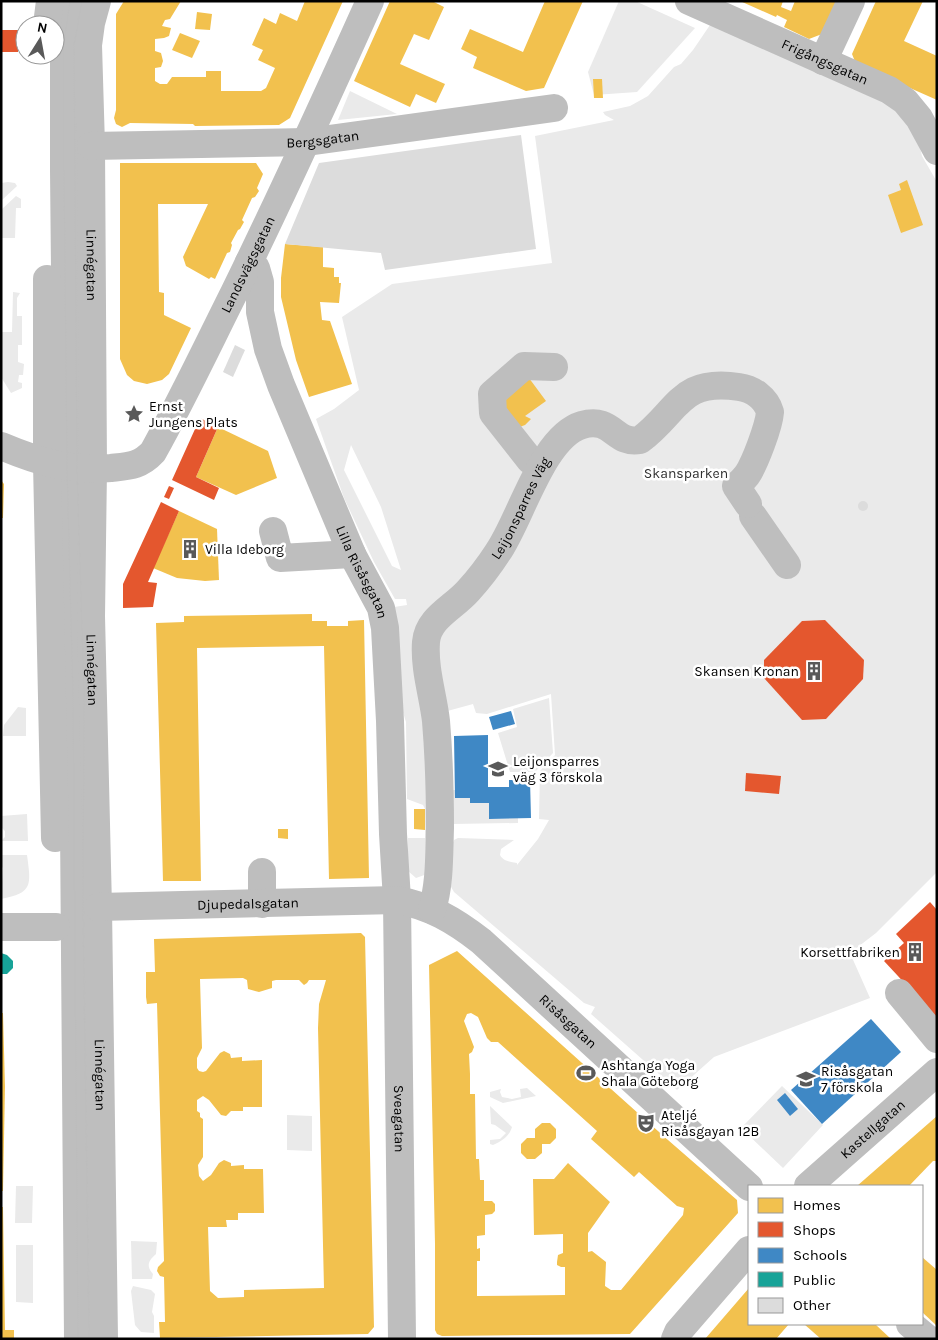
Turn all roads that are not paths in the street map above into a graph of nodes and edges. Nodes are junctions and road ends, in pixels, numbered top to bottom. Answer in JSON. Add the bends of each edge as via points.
{"nodes":[{"id":1,"x":50,"y":1,"type":"edge"},
{"id":2,"x":70,"y":1,"type":"edge"},
{"id":3,"x":82,"y":1,"type":"edge"},
{"id":4,"x":97,"y":1,"type":"edge"},
{"id":5,"x":370,"y":1,"type":"edge"},
{"id":6,"x":689,"y":1,"type":"edge"},
{"id":7,"x":851,"y":1,"type":"edge"},
{"id":8,"x":48,"y":15,"type":"edge"},
{"id":9,"x":823,"y":61,"type":"junction"},
{"id":10,"x":48,"y":65,"type":"edge"},
{"id":11,"x":554,"y":108,"type":"dead end"},
{"id":12,"x":91,"y":146,"type":"junction"},
{"id":13,"x":937,"y":151,"type":"edge"},
{"id":14,"x":313,"y":157,"type":"junction"},
{"id":15,"x":249,"y":262,"type":"junction"},
{"id":16,"x":554,"y":367,"type":"dead end"},
{"id":17,"x":1,"y":446,"type":"edge"},
{"id":18,"x":541,"y":466,"type":"junction"},
{"id":19,"x":71,"y":467,"type":"junction"},
{"id":20,"x":273,"y":531,"type":"dead end"},
{"id":21,"x":352,"y":554,"type":"junction"},
{"id":22,"x":787,"y":564,"type":"dead end"},
{"id":23,"x":262,"y":872,"type":"dead end"},
{"id":24,"x":397,"y":900,"type":"junction"},
{"id":25,"x":262,"y":904,"type":"junction"},
{"id":26,"x":98,"y":908,"type":"junction"},
{"id":27,"x":432,"y":910,"type":"junction"},
{"id":28,"x":1,"y":927,"type":"edge"},
{"id":29,"x":56,"y":927,"type":"junction"},
{"id":30,"x":899,"y":993,"type":"dead end"},
{"id":31,"x":937,"y":1039,"type":"edge"},
{"id":32,"x":937,"y":1072,"type":"edge"},
{"id":33,"x":809,"y":1185,"type":"edge"},
{"id":34,"x":748,"y":1186,"type":"edge"},
{"id":35,"x":748,"y":1251,"type":"edge"},
{"id":36,"x":911,"y":1325,"type":"edge"},
{"id":37,"x":66,"y":1339,"type":"edge"},
{"id":38,"x":78,"y":1339,"type":"edge"},
{"id":39,"x":89,"y":1339,"type":"edge"},
{"id":40,"x":104,"y":1339,"type":"edge"},
{"id":41,"x":402,"y":1339,"type":"edge"},
{"id":42,"x":675,"y":1339,"type":"edge"},
{"id":43,"x":928,"y":1339,"type":"edge"}],
"edges":[{"from":1,"to":8,"type":"street"},
{"from":2,"to":19,"type":"street","via":[[64,44]]},
{"from":3,"to":19,"type":"street","via":[[74,45]]},
{"from":4,"to":12,"type":"street","name":"Linnégatan","via":[[88,45]]},
{"from":5,"to":14,"type":"street","name":"Landsvägsgatan"},
{"from":6,"to":9,"type":"street","name":"Frigångsgatan"},
{"from":7,"to":9,"type":"street"},
{"from":9,"to":13,"type":"street","name":"Frigångsgatan","via":[[905,100]]},
{"from":10,"to":19,"type":"street","name":"Linnégatan"},
{"from":11,"to":14,"type":"street","name":"Bergsgatan"},
{"from":12,"to":14,"type":"street","name":"Bergsgatan"},
{"from":12,"to":19,"type":"street","name":"Linnégatan"},
{"from":14,"to":15,"type":"street","name":"Landsvägsgatan"},
{"from":15,"to":19,"type":"street","name":"Landsvägsgatan","via":[[153,452],[137,464]]},
{"from":15,"to":21,"type":"street","name":"Lilla Risåsgatan","via":[[256,268],[260,282],[260,312],[281,385]]},
{"from":16,"to":18,"type":"street","via":[[524,366],[492,394],[493,413],[530,460]]},
{"from":17,"to":19,"type":"street"},
{"from":18,"to":22,"type":"street","name":"Leijonsparres Väg","via":[[563,436],[579,426],[603,425],[628,441],[640,440],[678,401],[696,389],[723,385],[744,388],[763,399],[770,412],[752,465],[736,486]]},
{"from":18,"to":27,"type":"street","name":"Leijonsparres Väg","via":[[498,553],[468,592],[436,620],[428,633],[426,658],[436,721],[440,791],[439,875]]},
{"from":19,"to":26,"type":"street","name":"Linnégatan","via":[[91,616]]},
{"from":19,"to":29,"type":"street","name":"Linnégatan"},
{"from":19,"to":38,"type":"street"},
{"from":19,"to":39,"type":"street","via":[[84,692],[83,914]]},
{"from":20,"to":21,"type":"street","via":[[280,558]]},
{"from":21,"to":24,"type":"street","name":"Lilla Risåsgatan","via":[[381,608],[385,628]]},
{"from":23,"to":25,"type":"street"},
{"from":24,"to":25,"type":"street","name":"Djupedalsgatan"},
{"from":24,"to":27,"type":"street","name":"Risåsgatan"},
{"from":24,"to":41,"type":"street","name":"Sveagatan"},
{"from":25,"to":26,"type":"street","name":"Djupedalsgatan"},
{"from":26,"to":40,"type":"street","name":"Linnégatan"},
{"from":27,"to":34,"type":"street","name":"Risåsgatan","via":[[481,941]]},
{"from":28,"to":29,"type":"street"},
{"from":29,"to":37,"type":"street","name":"Linnégatan"},
{"from":30,"to":31,"type":"street"},
{"from":32,"to":33,"type":"street","name":"Kastellgatan"},
{"from":35,"to":42,"type":"street"},
{"from":36,"to":43,"type":"street"}]}
